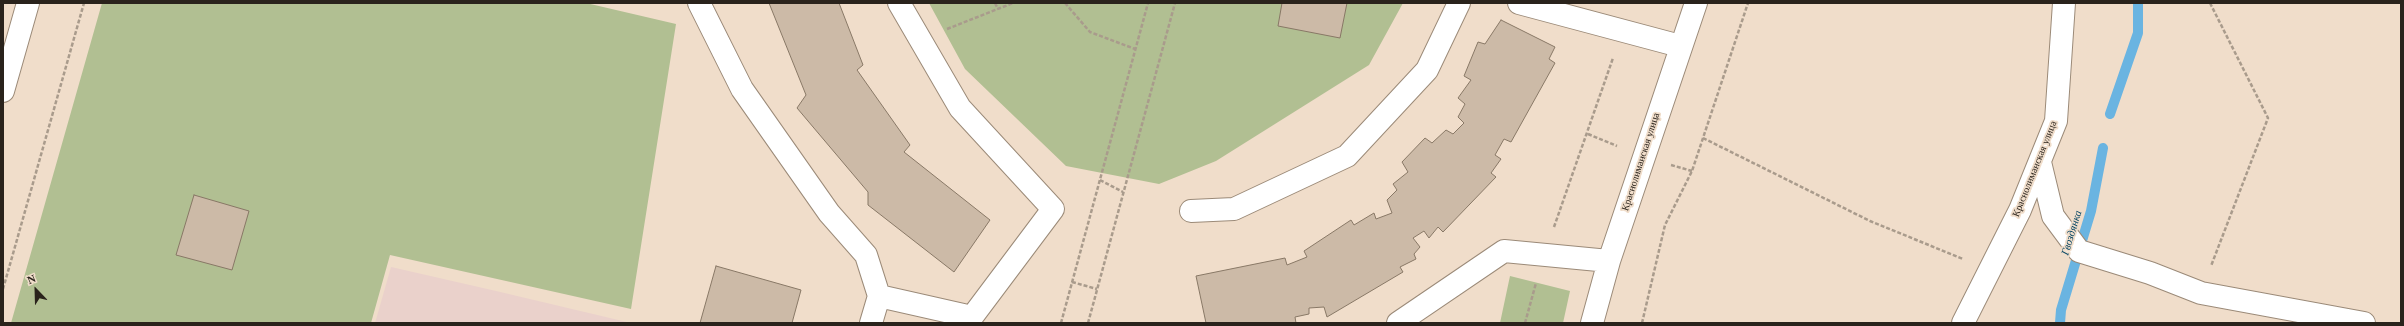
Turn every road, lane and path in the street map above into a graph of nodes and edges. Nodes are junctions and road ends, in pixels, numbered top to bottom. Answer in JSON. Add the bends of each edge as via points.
{"nodes":[{"id":1,"x":28,"y":3,"type":"edge"},
{"id":2,"x":84,"y":3,"type":"edge"},
{"id":3,"x":699,"y":3,"type":"edge"},
{"id":4,"x":899,"y":3,"type":"edge"},
{"id":5,"x":995,"y":3,"type":"edge"},
{"id":6,"x":1013,"y":3,"type":"edge"},
{"id":7,"x":1065,"y":3,"type":"edge"},
{"id":8,"x":1148,"y":3,"type":"edge"},
{"id":9,"x":1175,"y":3,"type":"edge"},
{"id":10,"x":1459,"y":3,"type":"edge"},
{"id":11,"x":1519,"y":3,"type":"edge"},
{"id":12,"x":1696,"y":3,"type":"edge"},
{"id":13,"x":1748,"y":3,"type":"edge"},
{"id":14,"x":2064,"y":3,"type":"edge"},
{"id":15,"x":2210,"y":3,"type":"edge"},
{"id":16,"x":998,"y":9,"type":"junction"},
{"id":17,"x":1622,"y":30,"type":"junction"},
{"id":18,"x":920,"y":40,"type":"junction"},
{"id":19,"x":1680,"y":46,"type":"junction"},
{"id":20,"x":1135,"y":49,"type":"junction"},
{"id":21,"x":3,"y":91,"type":"edge"},
{"id":22,"x":1703,"y":138,"type":"junction"},
{"id":23,"x":2040,"y":162,"type":"junction"},
{"id":24,"x":1100,"y":180,"type":"junction"},
{"id":25,"x":1123,"y":192,"type":"junction"},
{"id":26,"x":1191,"y":211,"type":"dead end"},
{"id":27,"x":1544,"y":255,"type":"junction"},
{"id":28,"x":1609,"y":261,"type":"junction"},
{"id":29,"x":1990,"y":270,"type":"junction"},
{"id":30,"x":1072,"y":282,"type":"junction"},
{"id":31,"x":3,"y":289,"type":"edge"},
{"id":32,"x":1097,"y":289,"type":"junction"},
{"id":33,"x":2201,"y":293,"type":"junction"},
{"id":34,"x":879,"y":296,"type":"junction"},
{"id":35,"x":871,"y":323,"type":"edge"},
{"id":36,"x":1061,"y":323,"type":"edge"},
{"id":37,"x":1088,"y":323,"type":"edge"},
{"id":38,"x":1398,"y":323,"type":"edge"},
{"id":39,"x":1525,"y":323,"type":"edge"},
{"id":40,"x":1592,"y":323,"type":"edge"},
{"id":41,"x":1642,"y":323,"type":"edge"},
{"id":42,"x":1963,"y":323,"type":"edge"},
{"id":43,"x":2364,"y":323,"type":"edge"}],
"edges":[{"from":1,"to":21,"type":"street"},
{"from":2,"to":31,"type":"path"},
{"from":3,"to":34,"type":"street","via":[[742,89],[829,213],[866,255]]},
{"from":4,"to":18,"type":"street"},
{"from":5,"to":16,"type":"path"},
{"from":6,"to":16,"type":"path"},
{"from":7,"to":20,"type":"path","via":[[1090,32]]},
{"from":8,"to":20,"type":"path"},
{"from":9,"to":25,"type":"path"},
{"from":10,"to":26,"type":"street","via":[[1427,70],[1347,156],[1234,209]]},
{"from":11,"to":17,"type":"street"},
{"from":12,"to":19,"type":"street","name":"Краснолиманская улица"},
{"from":13,"to":22,"type":"path"},
{"from":14,"to":23,"type":"street","name":"Краснолиманская улица","via":[[2056,121]]},
{"from":15,"to":33,"type":"path","via":[[2268,118]]},
{"from":16,"to":18,"type":"path"},
{"from":17,"to":19,"type":"street"},
{"from":17,"to":27,"type":"path"},
{"from":18,"to":34,"type":"street","via":[[960,108],[1053,209],[972,317]]},
{"from":19,"to":28,"type":"street","name":"Краснолиманская улица"},
{"from":20,"to":24,"type":"path"},
{"from":22,"to":29,"type":"path","via":[[1870,221]]},
{"from":22,"to":41,"type":"path","via":[[1692,171],[1665,225]]},
{"from":23,"to":29,"type":"street","name":"Краснолиманская улица","via":[[2020,210]]},
{"from":23,"to":33,"type":"street","via":[[2053,216],[2079,251],[2150,273]]},
{"from":24,"to":25,"type":"path"},
{"from":24,"to":30,"type":"path"},
{"from":25,"to":32,"type":"path"},
{"from":27,"to":28,"type":"street"},
{"from":27,"to":38,"type":"street","via":[[1504,251]]},
{"from":27,"to":39,"type":"path"},
{"from":28,"to":40,"type":"street","name":"Краснолиманская улица"},
{"from":29,"to":42,"type":"street","name":"Краснолиманская улица"},
{"from":30,"to":32,"type":"path"},
{"from":30,"to":36,"type":"path"},
{"from":32,"to":37,"type":"path"},
{"from":33,"to":43,"type":"street"},
{"from":34,"to":35,"type":"street"}]}
